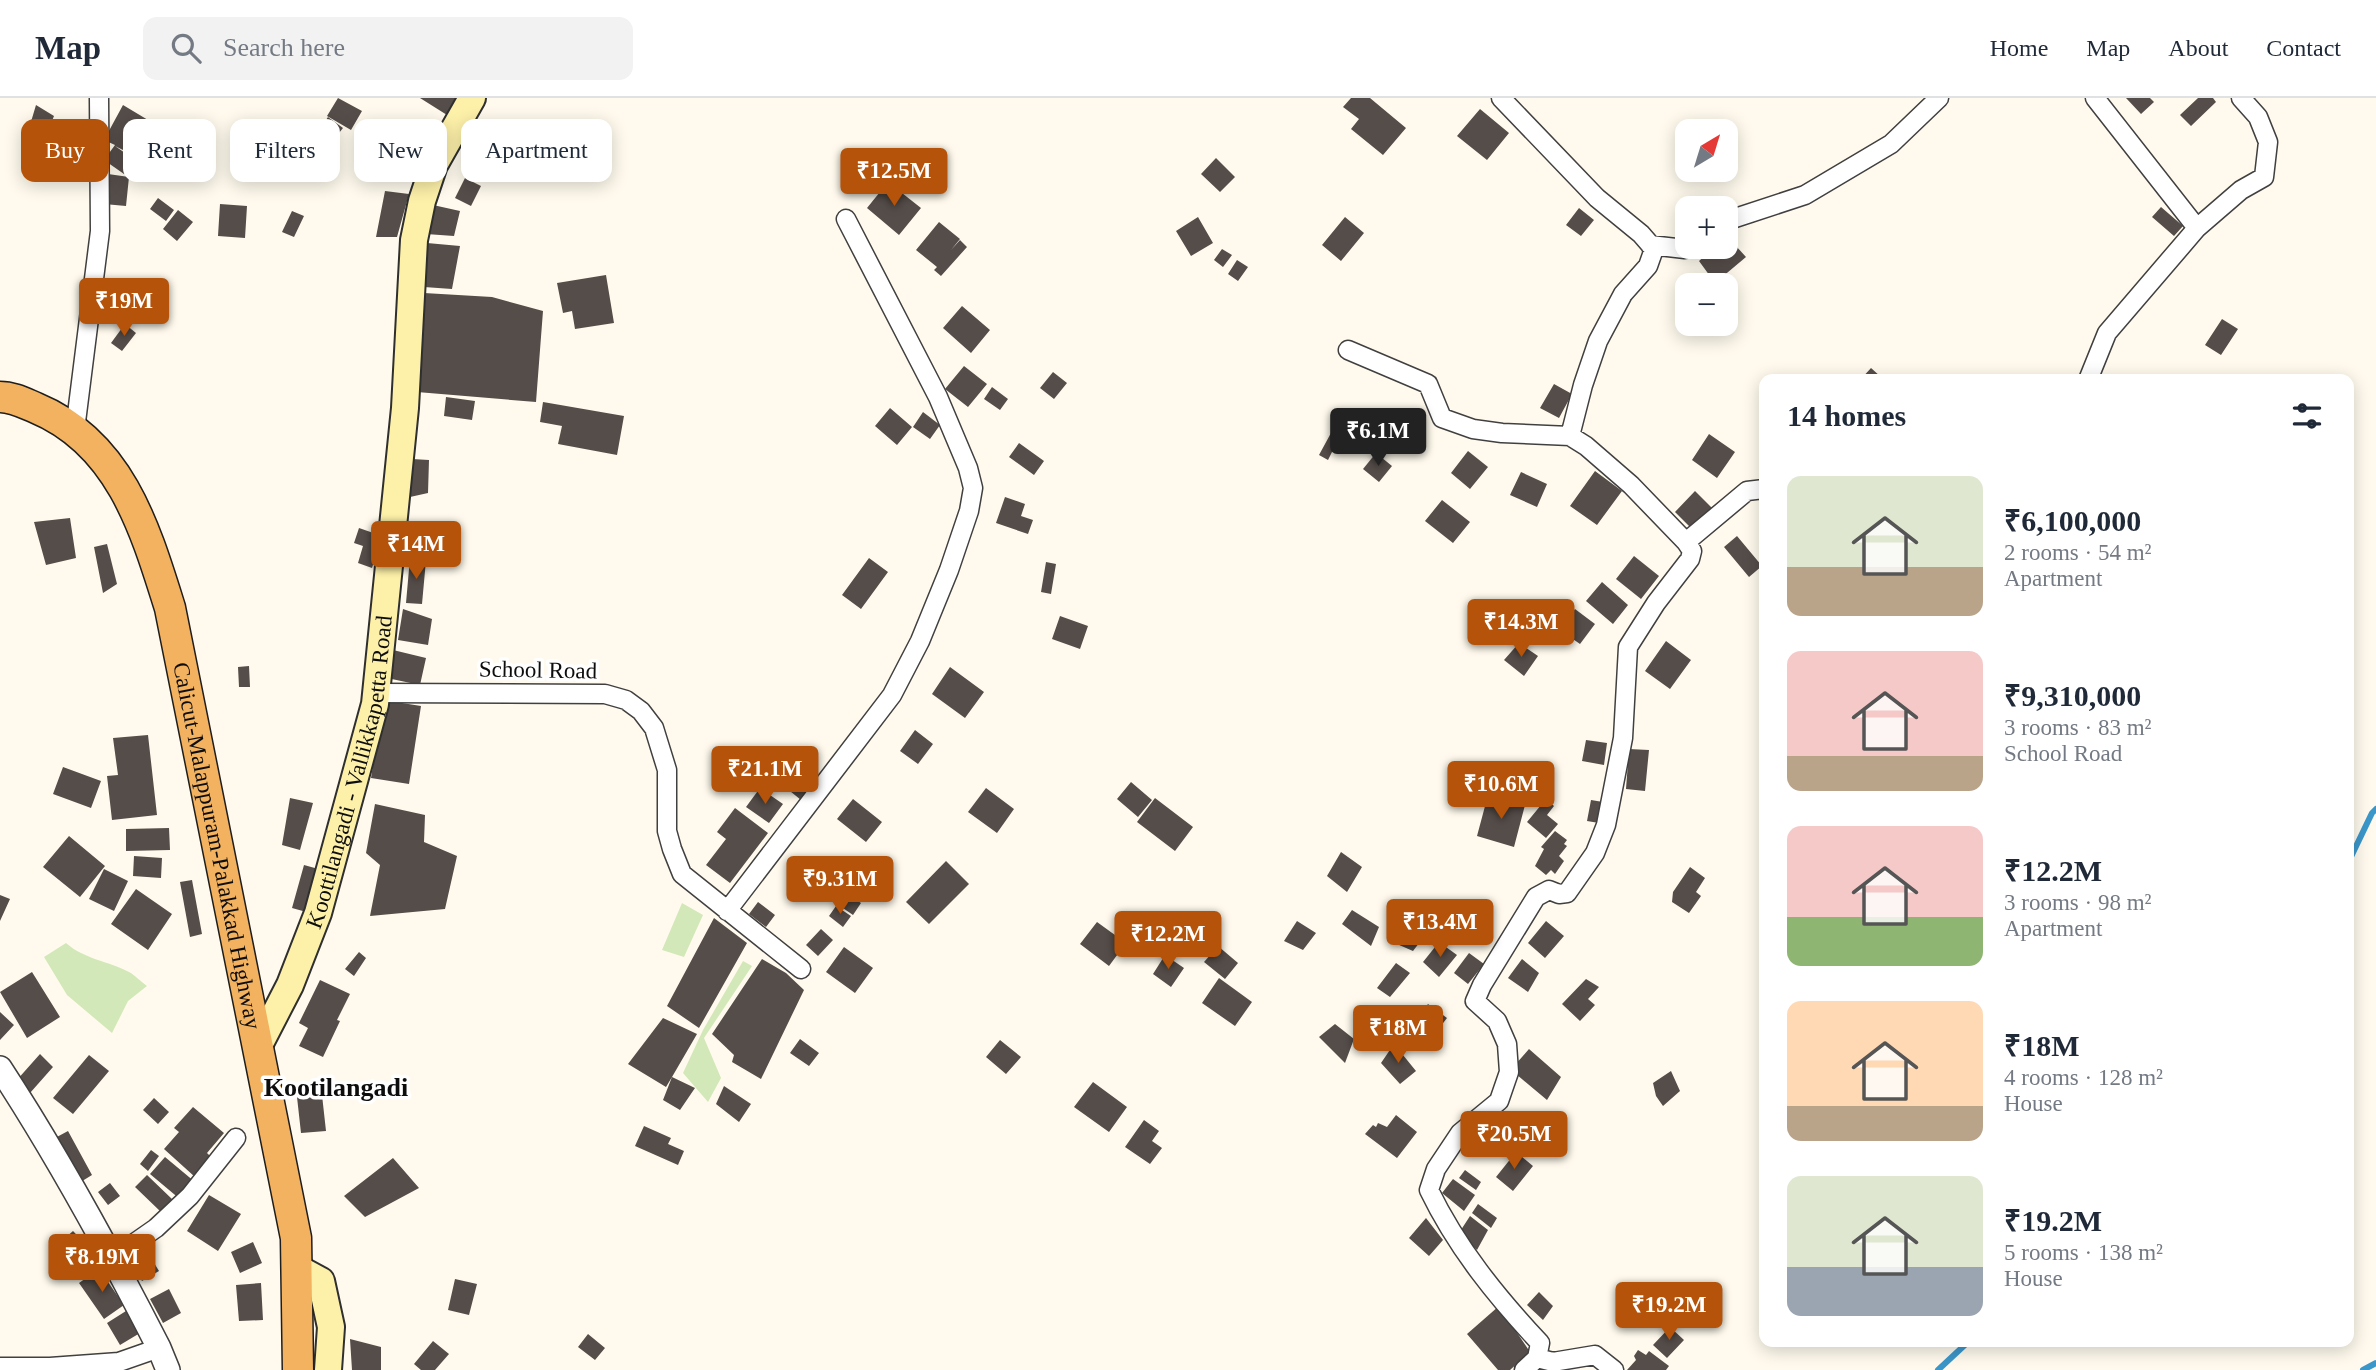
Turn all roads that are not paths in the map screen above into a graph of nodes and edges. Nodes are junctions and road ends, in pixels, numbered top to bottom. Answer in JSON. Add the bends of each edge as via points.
{"nodes":[{"id":1,"x":99,"y":98,"type":"edge"},
{"id":2,"x":472,"y":98,"type":"edge"},
{"id":3,"x":1501,"y":98,"type":"edge"},
{"id":4,"x":1939,"y":98,"type":"edge"},
{"id":5,"x":2095,"y":98,"type":"edge"},
{"id":6,"x":2241,"y":98,"type":"edge"},
{"id":7,"x":1738,"y":217,"type":"edge"},
{"id":8,"x":846,"y":219,"type":"dead end"},
{"id":9,"x":2197,"y":228,"type":"junction"},
{"id":10,"x":1650,"y":245,"type":"junction"},
{"id":11,"x":1675,"y":247,"type":"edge"},
{"id":12,"x":1348,"y":349,"type":"dead end"},
{"id":13,"x":2090,"y":374,"type":"edge"},
{"id":14,"x":0,"y":397,"type":"edge"},
{"id":15,"x":75,"y":430,"type":"junction"},
{"id":16,"x":1570,"y":436,"type":"junction"},
{"id":17,"x":1759,"y":490,"type":"edge"},
{"id":18,"x":1686,"y":542,"type":"junction"},
{"id":19,"x":376,"y":693,"type":"junction"},
{"id":20,"x":727,"y":911,"type":"junction"},
{"id":21,"x":801,"y":969,"type":"dead end"},
{"id":22,"x":262,"y":1039,"type":"junction"},
{"id":23,"x":0,"y":1068,"type":"edge"},
{"id":24,"x":236,"y":1138,"type":"dead end"},
{"id":25,"x":113,"y":1258,"type":"junction"},
{"id":26,"x":297,"y":1268,"type":"junction"},
{"id":27,"x":159,"y":1348,"type":"junction"},
{"id":28,"x":1530,"y":1364,"type":"edge"},
{"id":29,"x":0,"y":1367,"type":"edge"},
{"id":30,"x":168,"y":1370,"type":"edge"},
{"id":31,"x":298,"y":1370,"type":"edge"},
{"id":32,"x":328,"y":1370,"type":"edge"},
{"id":33,"x":1614,"y":1370,"type":"edge"}],
"edges":[{"from":1,"to":15,"type":"street","via":[[100,230]]},
{"from":2,"to":19,"type":"main road","name":"Koottilangadi - Vallikkapetta Road","via":[[434,165],[414,240],[405,408]]},
{"from":3,"to":10,"type":"street","via":[[1597,198]]},
{"from":4,"to":7,"type":"street","via":[[1891,144],[1805,195]]},
{"from":5,"to":9,"type":"street"},
{"from":6,"to":9,"type":"street","via":[[2258,117],[2268,142],[2264,177],[2241,190]]},
{"from":8,"to":20,"type":"street","via":[[938,397],[973,488],[949,570],[892,695]]},
{"from":9,"to":13,"type":"street","via":[[2107,333]]},
{"from":10,"to":11,"type":"street"},
{"from":10,"to":16,"type":"street","via":[[1654,249],[1648,266],[1623,293],[1598,341]]},
{"from":12,"to":16,"type":"street","via":[[1428,384],[1443,418],[1473,429]]},
{"from":14,"to":15,"type":"highway","name":"Calicut-Malappuram-Palakkad Highway","via":[[54,415]]},
{"from":15,"to":22,"type":"highway","name":"Calicut-Malappuram-Palakkad Highway","via":[[93,444],[123,486],[147,535],[170,608]]},
{"from":16,"to":18,"type":"street","via":[[1631,485]]},
{"from":17,"to":18,"type":"street","via":[[1747,491]]},
{"from":18,"to":28,"type":"street","via":[[1692,551],[1690,559],[1628,647],[1623,738],[1606,825],[1595,853],[1567,893],[1549,890],[1536,897],[1475,1001],[1497,1021],[1507,1044],[1509,1072],[1499,1101],[1460,1133],[1436,1169],[1429,1190],[1469,1258],[1540,1343]]},
{"from":19,"to":20,"type":"street","name":"School Road","via":[[604,694],[626,700],[654,728],[667,770],[667,831],[682,874]]},
{"from":19,"to":22,"type":"main road","name":"Koottilangadi - Vallikkapetta Road","via":[[318,914]]},
{"from":20,"to":21,"type":"street","name":"School Road"},
{"from":22,"to":26,"type":"highway","name":"Calicut-Malappuram-Palakkad Highway","via":[[296,1238]]},
{"from":23,"to":25,"type":"street","via":[[46,1138]]},
{"from":24,"to":25,"type":"street","via":[[190,1196],[156,1228]]},
{"from":25,"to":27,"type":"street"},
{"from":26,"to":31,"type":"highway","name":"Calicut-Malappuram-Palakkad Highway"},
{"from":26,"to":32,"type":"main road","via":[[321,1281],[331,1327]]},
{"from":27,"to":29,"type":"street","via":[[119,1362]]},
{"from":27,"to":30,"type":"street"},
{"from":28,"to":33,"type":"street","via":[[1595,1355]]}]}
